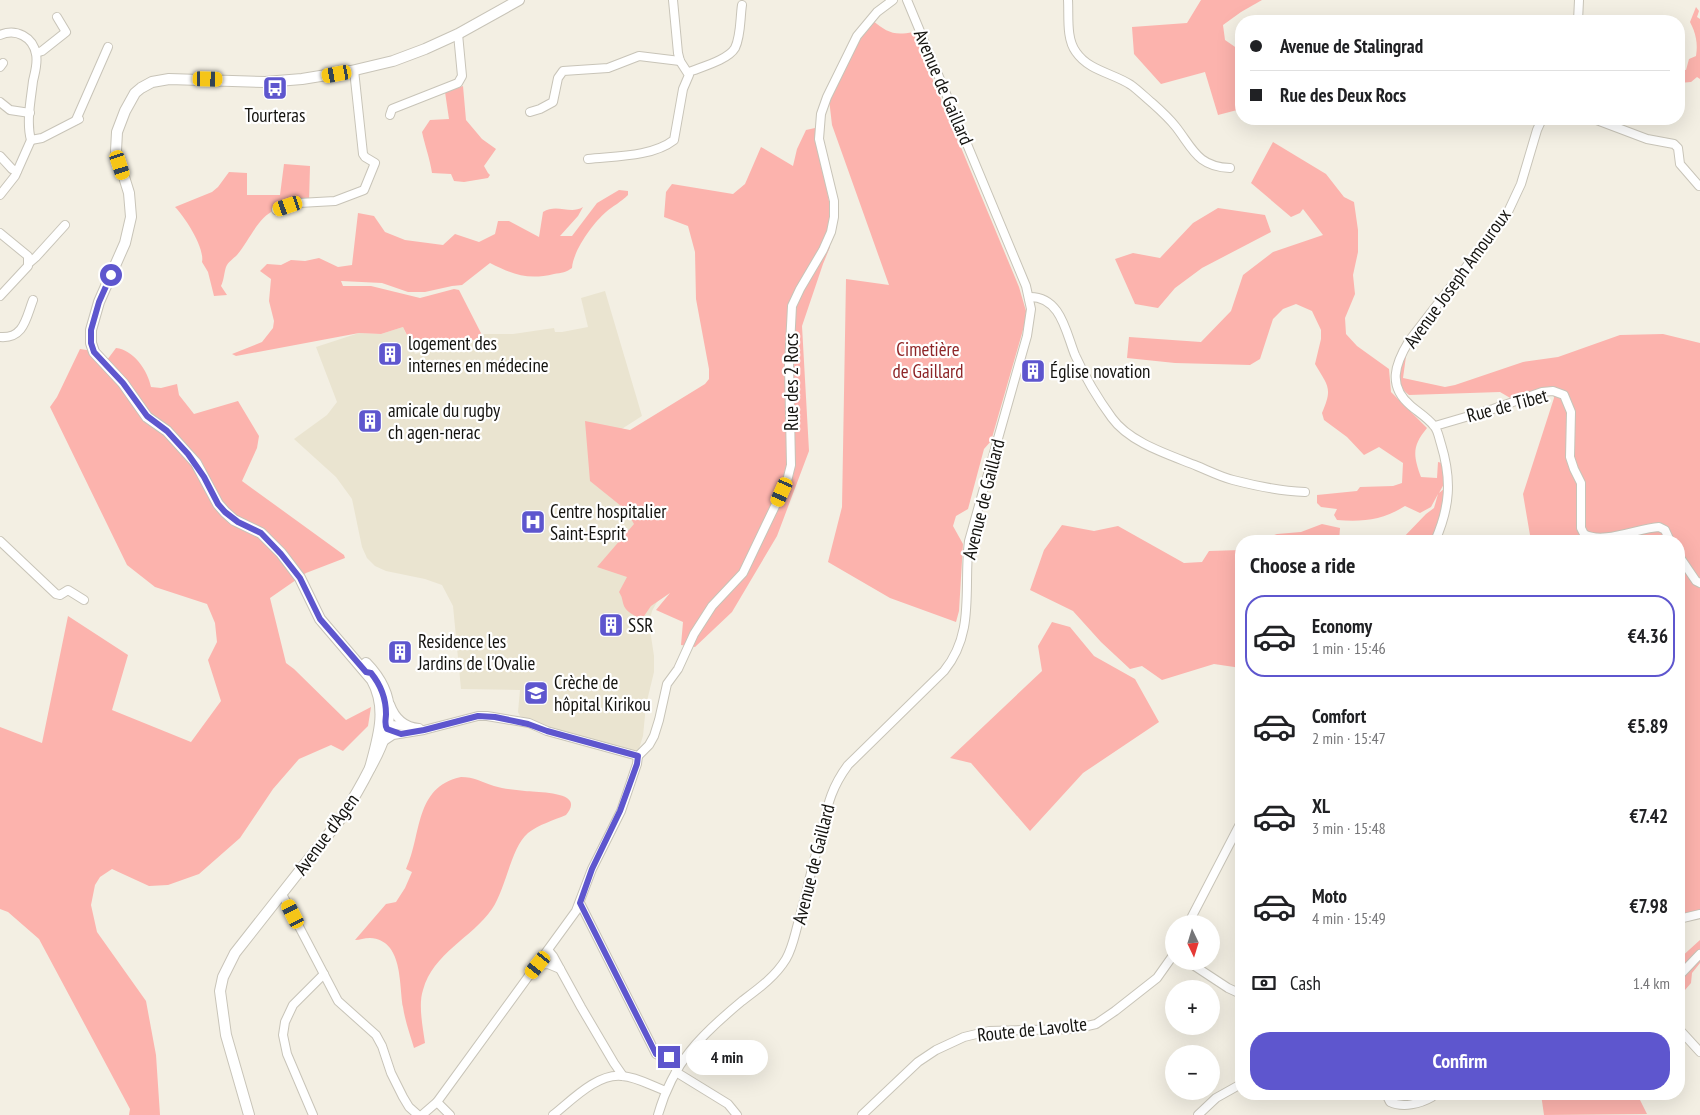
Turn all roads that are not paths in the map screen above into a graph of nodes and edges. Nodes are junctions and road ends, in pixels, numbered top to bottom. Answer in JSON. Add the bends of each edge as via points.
{"nodes":[{"id":1,"x":519,"y":0,"type":"edge"},
{"id":2,"x":674,"y":0,"type":"edge"},
{"id":3,"x":893,"y":0,"type":"edge"},
{"id":4,"x":907,"y":0,"type":"edge"},
{"id":5,"x":1068,"y":0,"type":"edge"},
{"id":6,"x":1578,"y":0,"type":"edge"},
{"id":7,"x":742,"y":5,"type":"dead end"},
{"id":8,"x":1578,"y":15,"type":"edge"},
{"id":9,"x":57,"y":16,"type":"dead end"},
{"id":10,"x":458,"y":34,"type":"junction"},
{"id":11,"x":0,"y":35,"type":"edge"},
{"id":12,"x":108,"y":47,"type":"dead end"},
{"id":13,"x":36,"y":52,"type":"junction"},
{"id":14,"x":680,"y":61,"type":"junction"},
{"id":15,"x":354,"y":70,"type":"junction"},
{"id":16,"x":689,"y":72,"type":"junction"},
{"id":17,"x":0,"y":102,"type":"edge"},
{"id":18,"x":530,"y":112,"type":"dead end"},
{"id":19,"x":30,"y":113,"type":"junction"},
{"id":20,"x":390,"y":115,"type":"dead end"},
{"id":21,"x":1539,"y":125,"type":"edge"},
{"id":22,"x":1610,"y":125,"type":"edge"},
{"id":23,"x":31,"y":140,"type":"junction"},
{"id":24,"x":0,"y":156,"type":"edge"},
{"id":25,"x":588,"y":159,"type":"dead end"},
{"id":26,"x":1230,"y":168,"type":"dead end"},
{"id":27,"x":17,"y":171,"type":"junction"},
{"id":28,"x":1699,"y":186,"type":"edge"},
{"id":29,"x":0,"y":194,"type":"edge"},
{"id":30,"x":276,"y":210,"type":"dead end"},
{"id":31,"x":66,"y":225,"type":"dead end"},
{"id":32,"x":0,"y":233,"type":"edge"},
{"id":33,"x":29,"y":263,"type":"junction"},
{"id":34,"x":0,"y":296,"type":"edge"},
{"id":35,"x":1029,"y":297,"type":"junction"},
{"id":36,"x":33,"y":300,"type":"dead end"},
{"id":37,"x":0,"y":337,"type":"edge"},
{"id":38,"x":1434,"y":426,"type":"junction"},
{"id":39,"x":1305,"y":492,"type":"dead end"},
{"id":40,"x":1437,"y":535,"type":"edge"},
{"id":41,"x":1586,"y":535,"type":"edge"},
{"id":42,"x":1620,"y":535,"type":"edge"},
{"id":43,"x":1667,"y":535,"type":"edge"},
{"id":44,"x":0,"y":541,"type":"edge"},
{"id":45,"x":1685,"y":565,"type":"edge"},
{"id":46,"x":1700,"y":582,"type":"edge"},
{"id":47,"x":84,"y":600,"type":"dead end"},
{"id":48,"x":330,"y":632,"type":"junction"},
{"id":49,"x":386,"y":694,"type":"junction"},
{"id":50,"x":444,"y":725,"type":"junction"},
{"id":51,"x":408,"y":726,"type":"junction"},
{"id":52,"x":385,"y":731,"type":"junction"},
{"id":53,"x":638,"y":756,"type":"junction"},
{"id":54,"x":1235,"y":834,"type":"edge"},
{"id":55,"x":282,"y":894,"type":"junction"},
{"id":56,"x":580,"y":903,"type":"junction"},
{"id":57,"x":1700,"y":914,"type":"edge"},
{"id":58,"x":1193,"y":915,"type":"edge"},
{"id":59,"x":1685,"y":918,"type":"edge"},
{"id":60,"x":548,"y":950,"type":"junction"},
{"id":61,"x":1700,"y":954,"type":"edge"},
{"id":62,"x":538,"y":965,"type":"junction"},
{"id":63,"x":1165,"y":967,"type":"edge"},
{"id":64,"x":560,"y":969,"type":"junction"},
{"id":65,"x":1201,"y":970,"type":"edge"},
{"id":66,"x":1685,"y":970,"type":"edge"},
{"id":67,"x":324,"y":974,"type":"junction"},
{"id":68,"x":1235,"y":991,"type":"edge"},
{"id":69,"x":1685,"y":1036,"type":"edge"},
{"id":70,"x":1700,"y":1052,"type":"edge"},
{"id":71,"x":683,"y":1060,"type":"junction"},
{"id":72,"x":614,"y":1063,"type":"junction"},
{"id":73,"x":676,"y":1072,"type":"junction"},
{"id":74,"x":623,"y":1076,"type":"junction"},
{"id":75,"x":590,"y":1085,"type":"junction"},
{"id":76,"x":1235,"y":1087,"type":"edge"},
{"id":77,"x":666,"y":1091,"type":"junction"},
{"id":78,"x":1389,"y":1100,"type":"edge"},
{"id":79,"x":1427,"y":1100,"type":"edge"},
{"id":80,"x":437,"y":1102,"type":"junction"},
{"id":81,"x":249,"y":1115,"type":"edge"},
{"id":82,"x":313,"y":1115,"type":"edge"},
{"id":83,"x":420,"y":1115,"type":"edge"},
{"id":84,"x":450,"y":1115,"type":"edge"},
{"id":85,"x":553,"y":1115,"type":"edge"},
{"id":86,"x":658,"y":1115,"type":"edge"},
{"id":87,"x":737,"y":1115,"type":"edge"},
{"id":88,"x":862,"y":1115,"type":"edge"},
{"id":89,"x":1198,"y":1115,"type":"edge"}],
"edges":[{"from":1,"to":10,"type":"main road"},
{"from":2,"to":14,"type":"street"},
{"from":3,"to":53,"type":"street","name":"Rue des 2 Rocs","via":[[877,12],[857,36],[821,114],[819,139],[834,201],[834,217],[823,250],[792,306],[789,365],[791,464],[787,481],[743,573],[712,606],[694,634],[678,670],[667,684],[654,736]]},
{"from":4,"to":35,"type":"street","name":"Avenue de Gaillard","via":[[996,210]]},
{"from":5,"to":26,"type":"street","via":[[1071,41],[1080,58],[1101,72],[1131,85],[1168,118],[1204,162]]},
{"from":6,"to":8,"type":"street"},
{"from":7,"to":16,"type":"street","via":[[738,39],[733,51]]},
{"from":9,"to":13,"type":"street","via":[[66,32]]},
{"from":10,"to":15,"type":"main road","via":[[393,61]]},
{"from":10,"to":20,"type":"street","via":[[461,81],[392,109]]},
{"from":11,"to":13,"type":"street","via":[[10,32],[23,35]]},
{"from":12,"to":23,"type":"street","via":[[79,119],[42,138]]},
{"from":13,"to":19,"type":"street"},
{"from":14,"to":16,"type":"street"},
{"from":14,"to":18,"type":"street","via":[[639,56],[608,68],[563,71],[558,78],[553,102]]},
{"from":15,"to":30,"type":"street","via":[[363,154],[375,163],[364,190],[335,201],[299,203]]},
{"from":15,"to":48,"type":"main road","via":[[265,82],[169,79],[152,82],[135,93],[120,122],[116,140],[116,151],[130,193],[129,228],[99,302],[90,338],[94,352],[123,383],[140,408],[167,431],[196,463],[225,512],[261,533],[281,554],[300,578],[314,609]]},
{"from":16,"to":25,"type":"street","via":[[674,140],[652,151]]},
{"from":17,"to":19,"type":"street","via":[[10,110]]},
{"from":19,"to":23,"type":"street"},
{"from":21,"to":38,"type":"street","name":"Avenue Joseph Amouroux","via":[[1521,184],[1507,214],[1409,341],[1400,359],[1397,389]]},
{"from":22,"to":28,"type":"street","via":[[1647,139],[1674,144],[1680,164]]},
{"from":23,"to":27,"type":"street"},
{"from":24,"to":27,"type":"street"},
{"from":27,"to":29,"type":"street"},
{"from":31,"to":33,"type":"street"},
{"from":32,"to":33,"type":"street","via":[[28,256]]},
{"from":33,"to":34,"type":"street"},
{"from":35,"to":39,"type":"street","via":[[1044,300],[1059,314],[1076,357],[1098,396],[1114,421],[1135,438],[1158,451],[1231,480]]},
{"from":35,"to":71,"type":"street","name":"Avenue de Gaillard","via":[[1027,336],[969,541],[966,624],[957,653],[944,671],[848,765],[836,782],[786,959],[772,977],[712,1026]]},
{"from":36,"to":37,"type":"street","via":[[19,332],[14,336]]},
{"from":38,"to":40,"type":"street","via":[[1446,462],[1448,490],[1447,508]]},
{"from":38,"to":41,"type":"street","name":"Rue de Tibet","via":[[1542,392],[1564,395],[1571,412],[1570,457],[1580,483],[1581,528]]},
{"from":42,"to":43,"type":"street","name":"Rue de Tibet","via":[[1660,527]]},
{"from":44,"to":47,"type":"street","via":[[56,594],[68,590]]},
{"from":45,"to":46,"type":"street"},
{"from":48,"to":49,"type":"main road","via":[[375,672]]},
{"from":48,"to":52,"type":"main road","via":[[375,685]]},
{"from":49,"to":51,"type":"street","via":[[394,714]]},
{"from":49,"to":52,"type":"main road","via":[[389,711]]},
{"from":50,"to":51,"type":"street"},
{"from":50,"to":52,"type":"street","via":[[393,735]]},
{"from":50,"to":53,"type":"street","via":[[478,716],[510,719]]},
{"from":51,"to":52,"type":"street"},
{"from":52,"to":55,"type":"main road","name":"Avenue d'Agen","via":[[370,768],[342,817]]},
{"from":53,"to":56,"type":"street","via":[[620,811],[592,869]]},
{"from":54,"to":58,"type":"street"},
{"from":55,"to":67,"type":"street"},
{"from":55,"to":81,"type":"main road","name":"Avenue d'Agen","via":[[235,953],[221,984],[226,1035]]},
{"from":56,"to":60,"type":"street"},
{"from":56,"to":71,"type":"street","via":[[656,1054]]},
{"from":57,"to":59,"type":"street"},
{"from":60,"to":62,"type":"street"},
{"from":60,"to":64,"type":"street"},
{"from":61,"to":66,"type":"street"},
{"from":62,"to":64,"type":"street","via":[[548,964]]},
{"from":62,"to":80,"type":"street"},
{"from":63,"to":88,"type":"street","name":"Route de Lavolte","via":[[1157,978],[1096,1024],[1074,1029],[989,1032],[964,1037],[936,1050],[918,1062]]},
{"from":64,"to":72,"type":"street"},
{"from":65,"to":68,"type":"street"},
{"from":67,"to":82,"type":"street","via":[[293,1005],[283,1035],[287,1054]]},
{"from":67,"to":83,"type":"street","via":[[338,1001],[376,1035],[403,1097],[409,1107]]},
{"from":69,"to":70,"type":"street"},
{"from":71,"to":73,"type":"street","name":"Avenue de Gaillard"},
{"from":72,"to":74,"type":"street"},
{"from":72,"to":75,"type":"street","via":[[612,1071]]},
{"from":73,"to":77,"type":"street","name":"Avenue de Gaillard"},
{"from":73,"to":87,"type":"street","via":[[728,1104]]},
{"from":74,"to":75,"type":"street"},
{"from":74,"to":77,"type":"street"},
{"from":75,"to":85,"type":"street"},
{"from":76,"to":89,"type":"street","via":[[1216,1098]]},
{"from":77,"to":86,"type":"street","name":"Avenue de Gaillard"},
{"from":78,"to":79,"type":"street","via":[[1403,1105]]},
{"from":80,"to":83,"type":"street"},
{"from":80,"to":84,"type":"street"}]}
